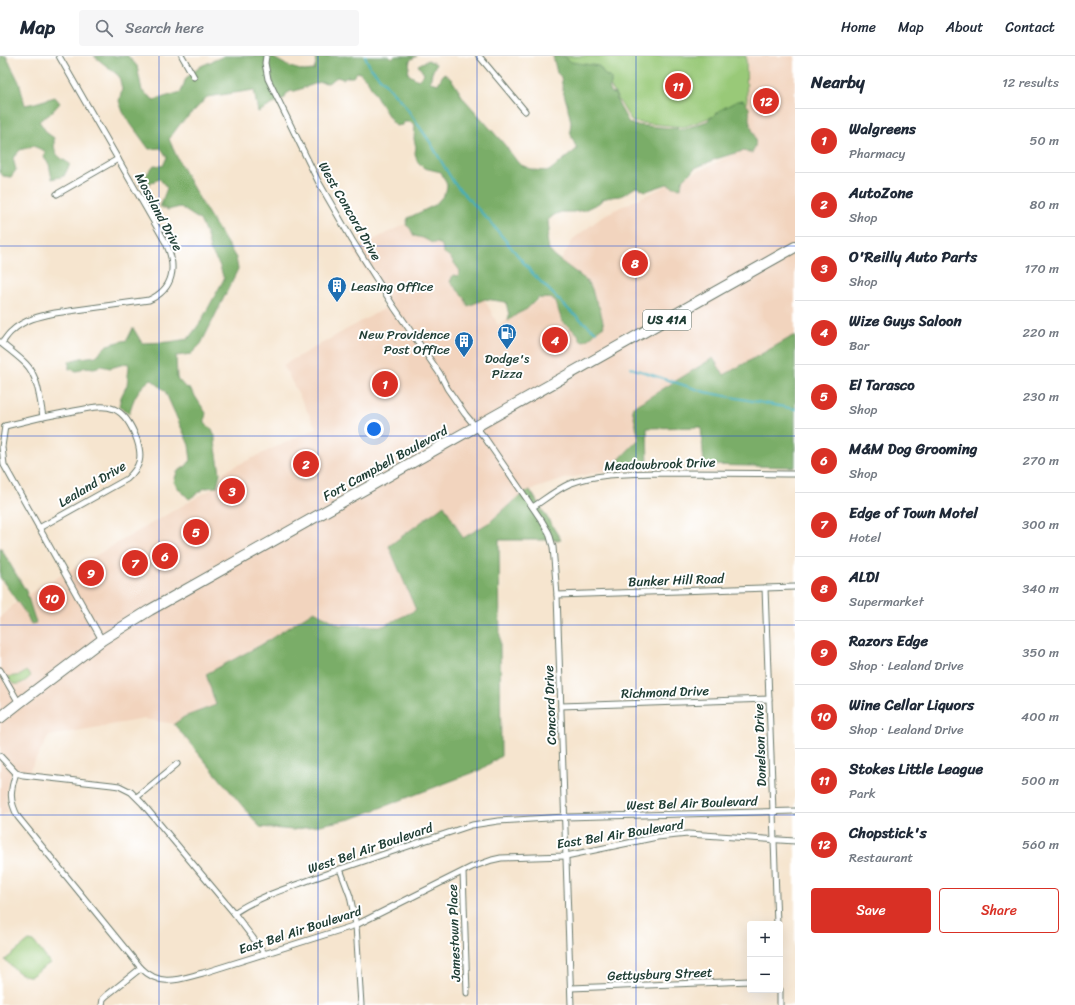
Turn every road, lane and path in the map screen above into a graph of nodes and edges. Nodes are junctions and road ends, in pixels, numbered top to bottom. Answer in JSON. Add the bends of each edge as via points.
{"nodes":[{"id":1,"x":58,"y":56,"type":"edge"},
{"id":2,"x":182,"y":56,"type":"edge"},
{"id":3,"x":266,"y":56,"type":"edge"},
{"id":4,"x":479,"y":56,"type":"edge"},
{"id":5,"x":194,"y":77,"type":"dead end"},
{"id":6,"x":525,"y":111,"type":"dead end"},
{"id":7,"x":118,"y":159,"type":"junction"},
{"id":8,"x":57,"y":194,"type":"dead end"},
{"id":9,"x":795,"y":248,"type":"edge"},
{"id":10,"x":1,"y":342,"type":"edge"},
{"id":11,"x":43,"y":417,"type":"junction"},
{"id":12,"x":2,"y":425,"type":"edge"},
{"id":13,"x":476,"y":427,"type":"junction"},
{"id":14,"x":795,"y":474,"type":"edge"},
{"id":15,"x":534,"y":508,"type":"junction"},
{"id":16,"x":39,"y":528,"type":"junction"},
{"id":17,"x":795,"y":587,"type":"edge"},
{"id":18,"x":765,"y":588,"type":"junction"},
{"id":19,"x":557,"y":594,"type":"junction"},
{"id":20,"x":102,"y":640,"type":"junction"},
{"id":21,"x":0,"y":670,"type":"edge"},
{"id":22,"x":769,"y":699,"type":"junction"},
{"id":23,"x":19,"y":703,"type":"junction"},
{"id":24,"x":561,"y":706,"type":"junction"},
{"id":25,"x":0,"y":718,"type":"edge"},
{"id":26,"x":0,"y":756,"type":"edge"},
{"id":27,"x":177,"y":764,"type":"dead end"},
{"id":28,"x":16,"y":773,"type":"junction"},
{"id":29,"x":137,"y":797,"type":"junction"},
{"id":30,"x":795,"y":811,"type":"edge"},
{"id":31,"x":773,"y":812,"type":"junction"},
{"id":32,"x":565,"y":817,"type":"junction"},
{"id":33,"x":774,"y":840,"type":"junction"},
{"id":34,"x":795,"y":841,"type":"edge"},
{"id":35,"x":566,"y":856,"type":"junction"},
{"id":36,"x":340,"y":869,"type":"junction"},
{"id":37,"x":463,"y":872,"type":"junction"},
{"id":38,"x":234,"y":913,"type":"junction"},
{"id":39,"x":777,"y":921,"type":"edge"},
{"id":40,"x":356,"y":925,"type":"junction"},
{"id":41,"x":265,"y":954,"type":"junction"},
{"id":42,"x":141,"y":968,"type":"junction"},
{"id":43,"x":747,"y":981,"type":"edge"},
{"id":44,"x":571,"y":988,"type":"junction"},
{"id":45,"x":467,"y":993,"type":"dead end"},
{"id":46,"x":780,"y":993,"type":"edge"},
{"id":47,"x":102,"y":1005,"type":"edge"},
{"id":48,"x":361,"y":1005,"type":"edge"},
{"id":49,"x":571,"y":1005,"type":"edge"},
{"id":50,"x":780,"y":1005,"type":"edge"}],
"edges":[{"from":1,"to":7,"type":"street","name":"Mossland Drive"},
{"from":2,"to":5,"type":"street"},
{"from":3,"to":13,"type":"street","name":"West Concord Drive","via":[[268,79],[318,181],[394,307]]},
{"from":4,"to":6,"type":"street"},
{"from":7,"to":8,"type":"street"},
{"from":7,"to":10,"type":"street","name":"Mossland Drive","via":[[170,252],[172,272],[164,290],[149,300],[40,316],[12,331]]},
{"from":9,"to":13,"type":"highway","name":"Fort Campbell Boulevard","number":"US 41A"},
{"from":10,"to":11,"type":"street","via":[[27,364],[33,373]]},
{"from":11,"to":12,"type":"street","name":"Lealand Drive"},
{"from":11,"to":16,"type":"street","name":"Lealand Drive","via":[[102,407],[113,408],[122,414],[129,424],[140,455],[135,471],[127,479]]},
{"from":12,"to":16,"type":"street","name":"Lealand Drive","via":[[4,465]]},
{"from":13,"to":15,"type":"street","name":"Concord Drive"},
{"from":13,"to":20,"type":"highway","name":"Fort Campbell Boulevard","number":"US 41A","via":[[150,610]]},
{"from":14,"to":15,"type":"street","name":"Meadowbrook Drive","via":[[641,473],[592,478],[554,492]]},
{"from":15,"to":19,"type":"street","name":"Concord Drive","via":[[554,547]]},
{"from":16,"to":20,"type":"street","name":"Lealand Drive"},
{"from":17,"to":18,"type":"street","name":"Bunker Hill Road"},
{"from":18,"to":19,"type":"street","name":"Bunker Hill Road"},
{"from":18,"to":22,"type":"street","name":"Donelson Drive"},
{"from":19,"to":24,"type":"street","name":"Concord Drive"},
{"from":20,"to":23,"type":"highway","name":"Fort Campbell Boulevard","number":"US 41A"},
{"from":21,"to":23,"type":"street"},
{"from":22,"to":24,"type":"street","name":"Richmond Drive"},
{"from":22,"to":31,"type":"street","name":"Donelson Drive"},
{"from":23,"to":25,"type":"highway","name":"Fort Campbell Boulevard","number":"US 41A"},
{"from":24,"to":32,"type":"street","name":"Concord Drive"},
{"from":26,"to":28,"type":"street"},
{"from":27,"to":29,"type":"street"},
{"from":28,"to":29,"type":"street","via":[[119,786]]},
{"from":28,"to":42,"type":"street","name":"East Bel Air Boulevard","via":[[11,793],[12,804],[18,817]]},
{"from":29,"to":38,"type":"street"},
{"from":30,"to":31,"type":"street","name":"West Bel Air Boulevard"},
{"from":31,"to":32,"type":"street","name":"West Bel Air Boulevard"},
{"from":31,"to":33,"type":"street","name":"Donelson Drive"},
{"from":32,"to":35,"type":"street","name":"Concord Drive"},
{"from":32,"to":36,"type":"street","name":"West Bel Air Boulevard","via":[[472,825]]},
{"from":33,"to":34,"type":"street","name":"East Bel Air Boulevard"},
{"from":33,"to":35,"type":"street","name":"East Bel Air Boulevard","via":[[688,834],[658,837]]},
{"from":33,"to":39,"type":"street","name":"Donelson Drive"},
{"from":35,"to":37,"type":"street","name":"East Bel Air Boulevard","via":[[492,860]]},
{"from":35,"to":44,"type":"street","name":"Concord Drive"},
{"from":36,"to":38,"type":"street","name":"West Bel Air Boulevard","via":[[264,897]]},
{"from":36,"to":40,"type":"street","via":[[350,896]]},
{"from":37,"to":40,"type":"street","name":"East Bel Air Boulevard"},
{"from":37,"to":45,"type":"street","name":"Jamestown Place"},
{"from":38,"to":41,"type":"street"},
{"from":40,"to":41,"type":"street","name":"East Bel Air Boulevard"},
{"from":40,"to":48,"type":"street"},
{"from":41,"to":42,"type":"street","name":"East Bel Air Boulevard","via":[[171,981],[158,980]]},
{"from":42,"to":47,"type":"street","via":[[106,996]]},
{"from":43,"to":44,"type":"street","name":"Gettysburg Street"},
{"from":44,"to":49,"type":"street","name":"Concord Drive"},
{"from":46,"to":50,"type":"street"}]}
